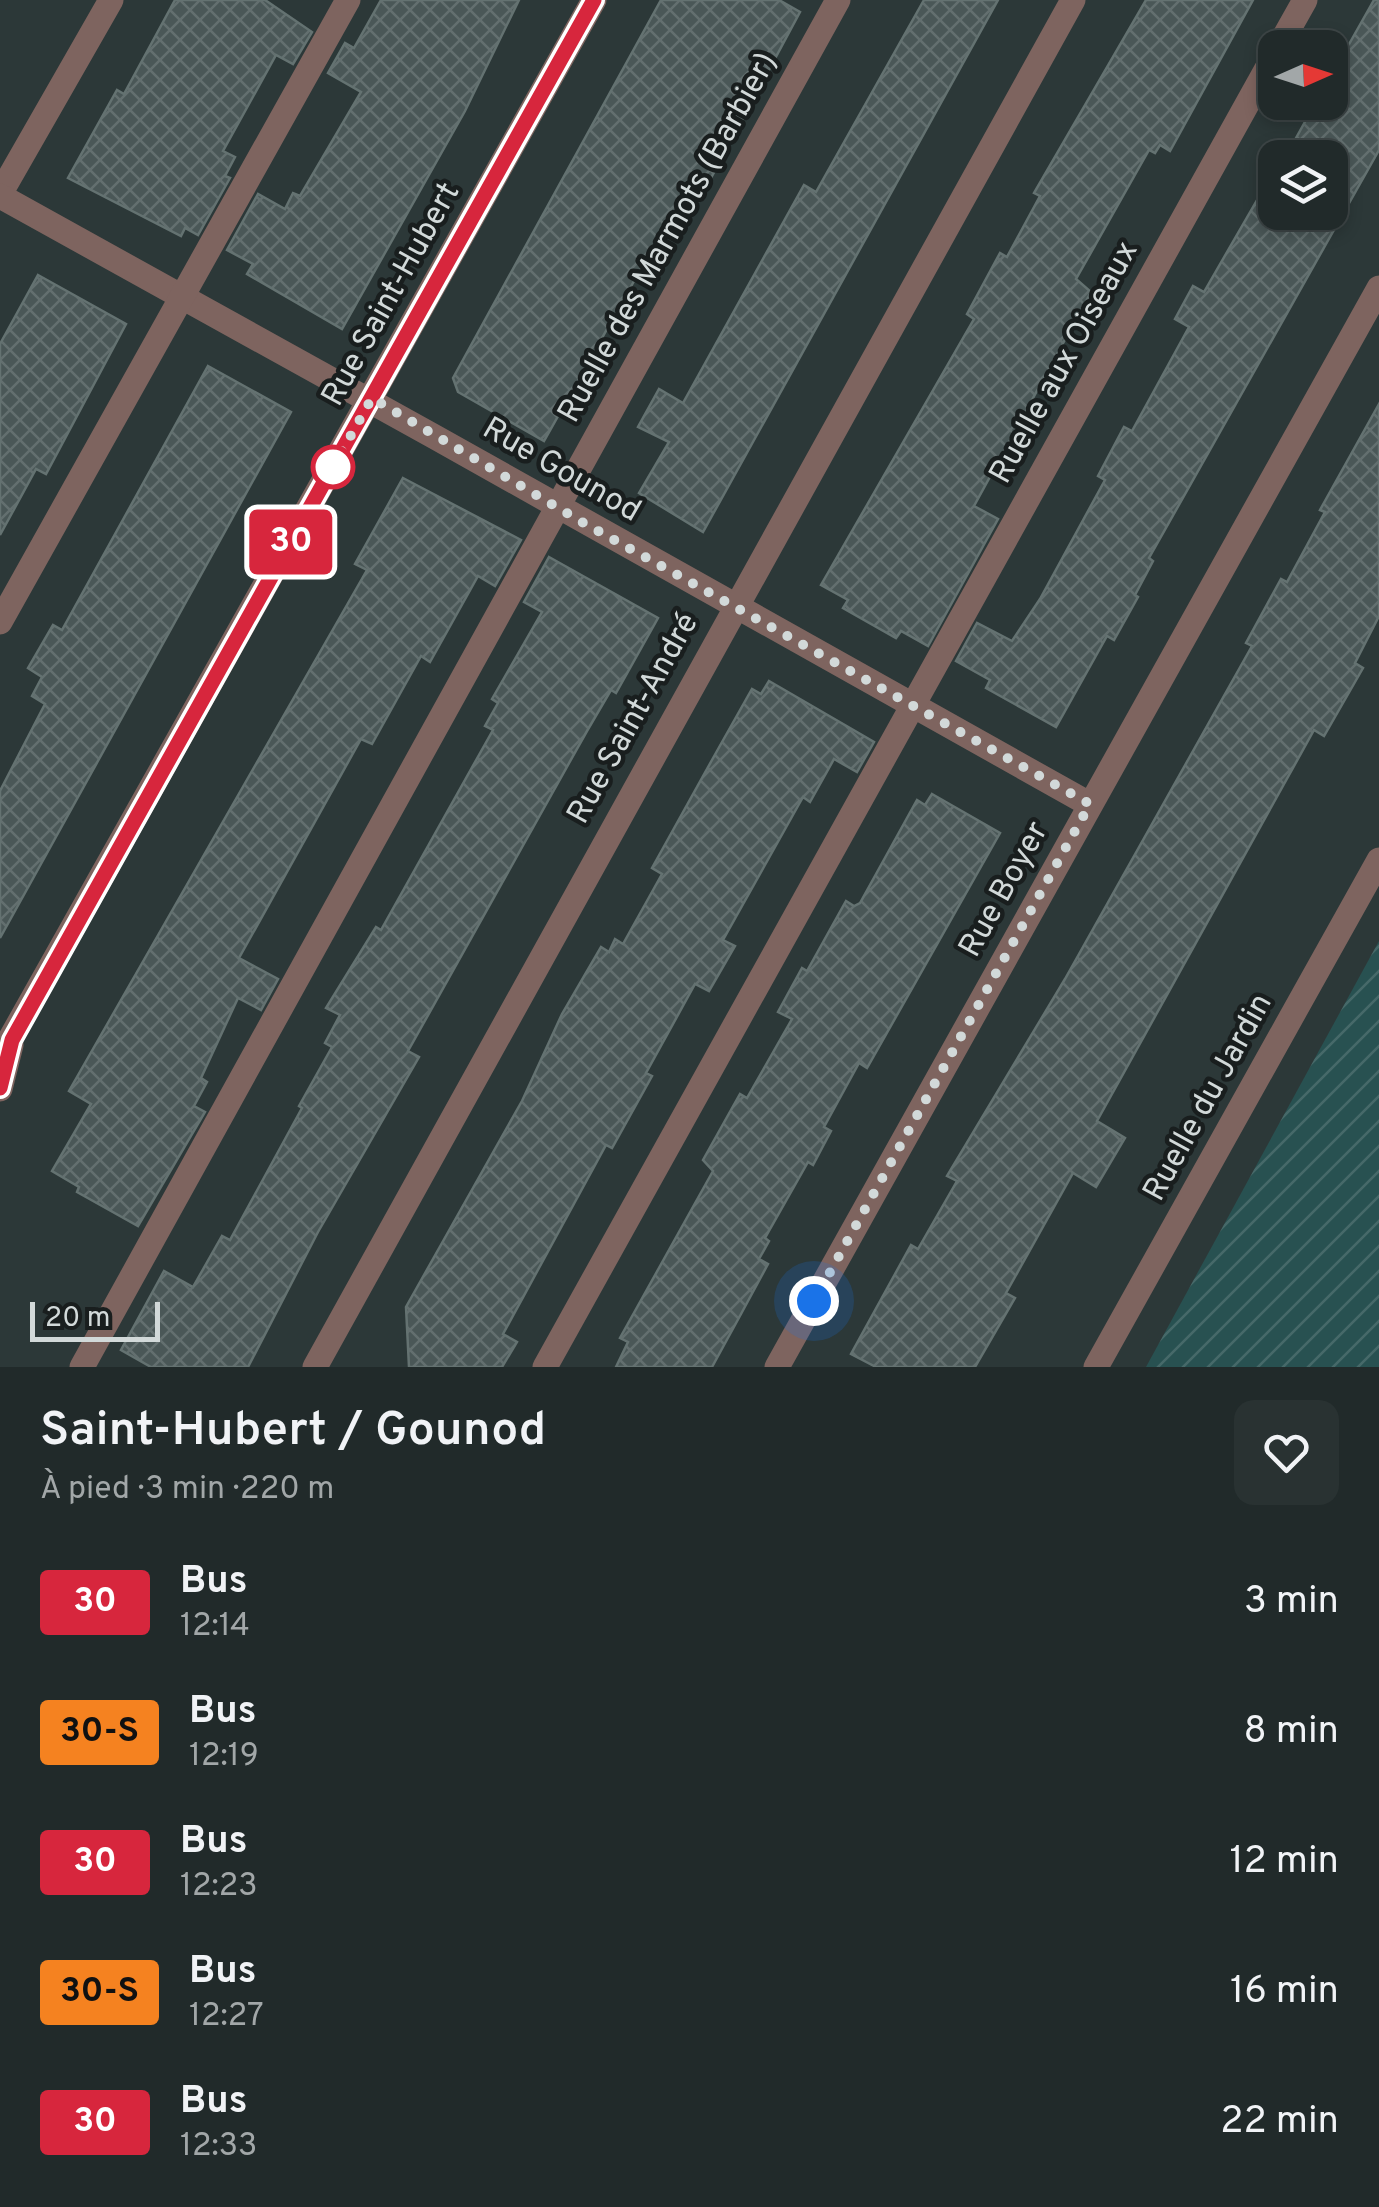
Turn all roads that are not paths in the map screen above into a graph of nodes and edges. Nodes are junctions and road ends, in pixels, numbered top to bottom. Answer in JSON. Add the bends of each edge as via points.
{"nodes":[{"id":1,"x":110,"y":0,"type":"edge"},
{"id":2,"x":348,"y":0,"type":"edge"},
{"id":3,"x":594,"y":0,"type":"edge"},
{"id":4,"x":838,"y":0,"type":"edge"},
{"id":5,"x":1073,"y":0,"type":"edge"},
{"id":6,"x":1305,"y":0,"type":"edge"},
{"id":7,"x":1288,"y":30,"type":"edge"},
{"id":8,"x":1258,"y":84,"type":"edge"},
{"id":9,"x":0,"y":195,"type":"edge"},
{"id":10,"x":1379,"y":288,"type":"edge"},
{"id":11,"x":184,"y":294,"type":"junction"},
{"id":12,"x":372,"y":398,"type":"junction"},
{"id":13,"x":558,"y":507,"type":"junction"},
{"id":14,"x":734,"y":605,"type":"junction"},
{"id":15,"x":0,"y":622,"type":"edge"},
{"id":16,"x":912,"y":705,"type":"junction"},
{"id":17,"x":1090,"y":804,"type":"junction"},
{"id":18,"x":1379,"y":860,"type":"edge"},
{"id":19,"x":6,"y":1049,"type":"edge"},
{"id":20,"x":0,"y":1088,"type":"edge"},
{"id":21,"x":82,"y":1367,"type":"edge"},
{"id":22,"x":314,"y":1367,"type":"edge"},
{"id":23,"x":546,"y":1367,"type":"edge"},
{"id":24,"x":777,"y":1367,"type":"edge"},
{"id":25,"x":1096,"y":1367,"type":"edge"}],
"edges":[{"from":1,"to":9,"type":"street"},
{"from":2,"to":11,"type":"street"},
{"from":3,"to":12,"type":"street","name":"Rue Saint-Hubert"},
{"from":4,"to":13,"type":"street","name":"Ruelle des Marmots (Barbier)"},
{"from":5,"to":14,"type":"street","name":"Rue Saint-André"},
{"from":6,"to":7,"type":"street","name":"Ruelle aux Oiseaux"},
{"from":8,"to":16,"type":"street","name":"Ruelle aux Oiseaux"},
{"from":9,"to":11,"type":"street","name":"Rue Gounod"},
{"from":10,"to":17,"type":"street","name":"Rue Boyer"},
{"from":11,"to":12,"type":"street","name":"Rue Gounod"},
{"from":11,"to":15,"type":"street"},
{"from":12,"to":13,"type":"street","name":"Rue Gounod"},
{"from":12,"to":19,"type":"street","name":"Rue Saint-Hubert"},
{"from":13,"to":14,"type":"street","name":"Rue Gounod"},
{"from":13,"to":21,"type":"street","name":"Ruelle des Marmots (Barbier)"},
{"from":14,"to":16,"type":"street","name":"Rue Gounod"},
{"from":14,"to":22,"type":"street","name":"Rue Saint-André"},
{"from":16,"to":17,"type":"street","name":"Rue Gounod"},
{"from":16,"to":23,"type":"street","name":"Ruelle aux Oiseaux"},
{"from":17,"to":24,"type":"street","name":"Rue Boyer"},
{"from":18,"to":25,"type":"street","name":"Ruelle du Jardin"},
{"from":19,"to":20,"type":"street","name":"Rue Saint-Hubert"}]}
